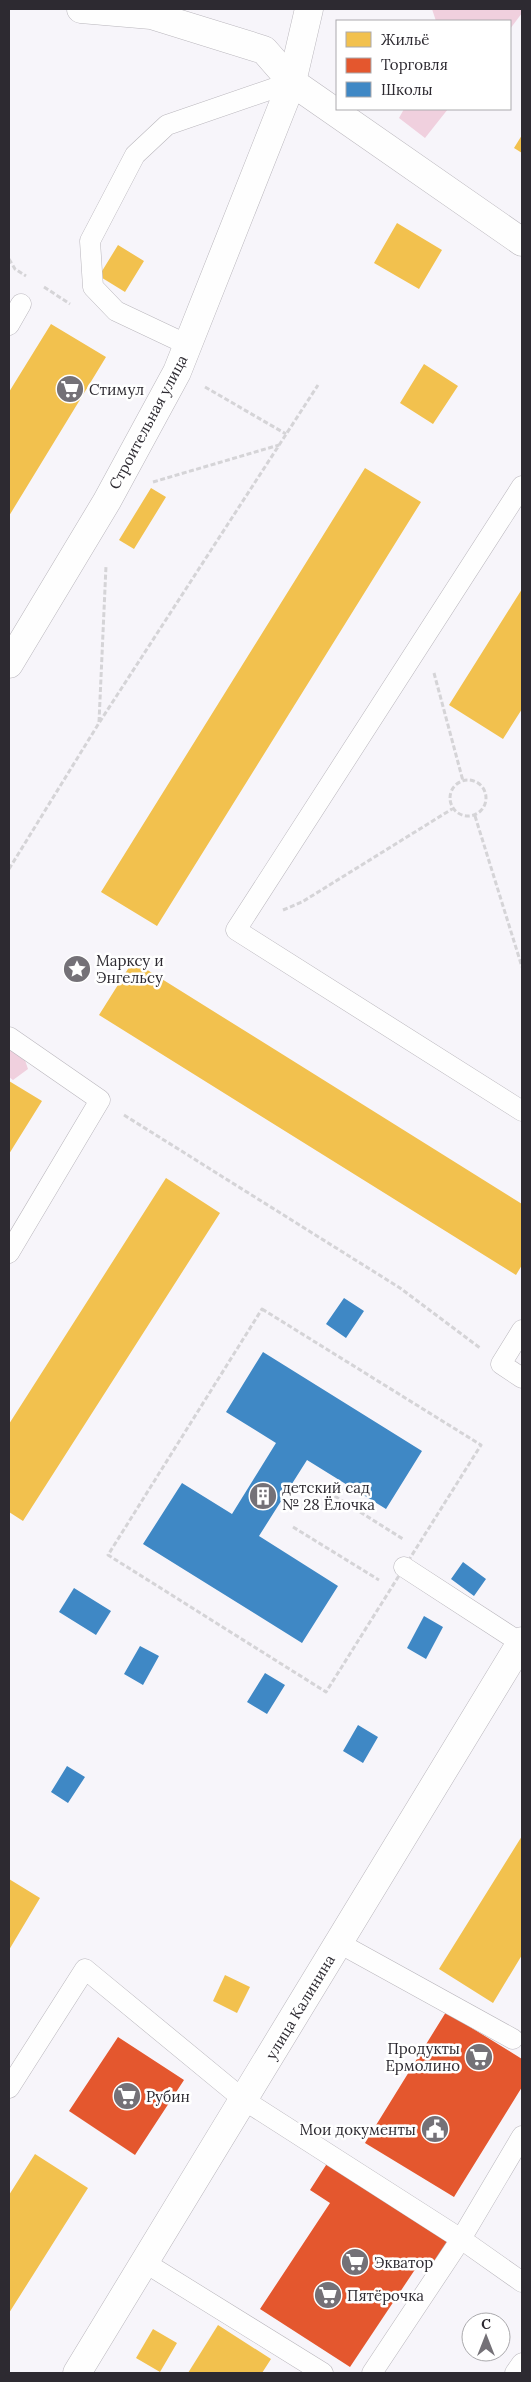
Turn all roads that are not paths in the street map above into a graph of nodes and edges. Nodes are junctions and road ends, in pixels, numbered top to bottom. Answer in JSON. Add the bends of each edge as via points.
{"nodes":[{"id":1,"x":81,"y":9,"type":"edge"},
{"id":2,"x":310,"y":9,"type":"edge"},
{"id":3,"x":292,"y":82,"type":"junction"},
{"id":4,"x":522,"y":242,"type":"edge"},
{"id":5,"x":21,"y":304,"type":"dead end"},
{"id":6,"x":9,"y":325,"type":"edge"},
{"id":7,"x":188,"y":344,"type":"junction"},
{"id":8,"x":522,"y":486,"type":"edge"},
{"id":9,"x":9,"y":664,"type":"edge"},
{"id":10,"x":9,"y":1037,"type":"edge"},
{"id":11,"x":522,"y":1111,"type":"edge"},
{"id":12,"x":9,"y":1253,"type":"edge"},
{"id":13,"x":522,"y":1330,"type":"edge"},
{"id":14,"x":522,"y":1378,"type":"edge"},
{"id":15,"x":404,"y":1567,"type":"road end"},
{"id":16,"x":522,"y":1642,"type":"edge"},
{"id":17,"x":339,"y":1943,"type":"junction"},
{"id":18,"x":519,"y":2037,"type":"edge"},
{"id":19,"x":9,"y":2088,"type":"edge"},
{"id":20,"x":244,"y":2100,"type":"junction"},
{"id":21,"x":522,"y":2136,"type":"edge"},
{"id":22,"x":461,"y":2239,"type":"junction"},
{"id":23,"x":144,"y":2262,"type":"junction"},
{"id":24,"x":522,"y":2282,"type":"edge"},
{"id":25,"x":522,"y":2363,"type":"edge"},
{"id":26,"x":77,"y":2373,"type":"edge"},
{"id":27,"x":323,"y":2373,"type":"edge"},
{"id":28,"x":372,"y":2373,"type":"edge"},
{"id":29,"x":516,"y":2373,"type":"edge"}],
"edges":[{"from":1,"to":3,"type":"street","via":[[150,15],[264,50]]},
{"from":2,"to":3,"type":"street","name":"Строительная улица"},
{"from":3,"to":4,"type":"street"},
{"from":3,"to":7,"type":"street","name":"Строительная улица"},
{"from":3,"to":7,"type":"lane","via":[[168,126],[135,155],[90,241],[93,287],[116,311]]},
{"from":5,"to":6,"type":"lane"},
{"from":7,"to":9,"type":"street","name":"Строительная улица","via":[[177,372],[107,501]]},
{"from":8,"to":11,"type":"lane","via":[[236,930]]},
{"from":10,"to":12,"type":"lane","via":[[100,1100]]},
{"from":13,"to":14,"type":"lane","via":[[501,1364]]},
{"from":15,"to":16,"type":"lane"},
{"from":16,"to":17,"type":"street","name":"улица Калинина"},
{"from":17,"to":18,"type":"lane"},
{"from":17,"to":20,"type":"street","name":"улица Калинина"},
{"from":19,"to":20,"type":"lane","via":[[85,1969]]},
{"from":20,"to":22,"type":"lane"},
{"from":20,"to":23,"type":"street","name":"улица Калинина"},
{"from":21,"to":22,"type":"lane"},
{"from":22,"to":24,"type":"lane"},
{"from":22,"to":28,"type":"lane"},
{"from":23,"to":26,"type":"street","name":"улица Калинина"},
{"from":23,"to":27,"type":"lane"},
{"from":25,"to":29,"type":"lane"}]}
